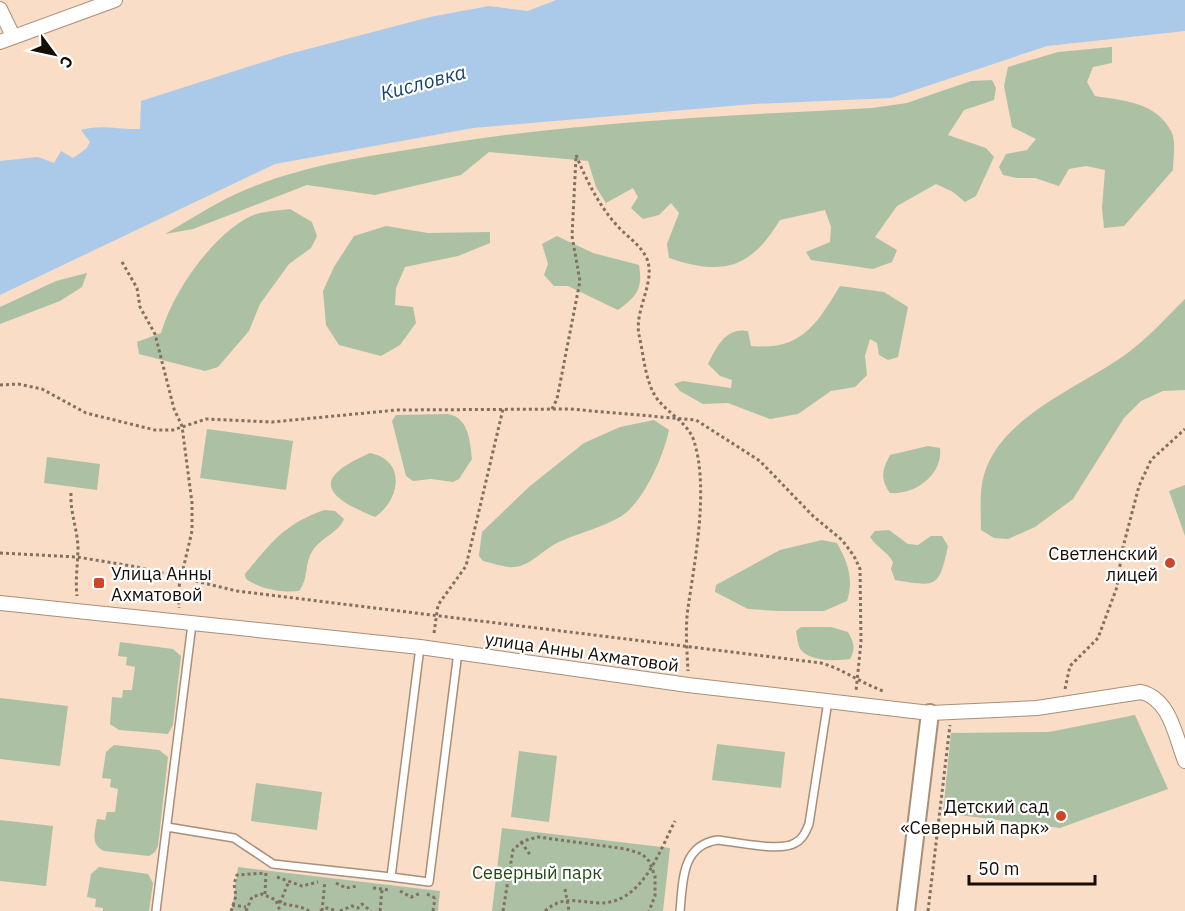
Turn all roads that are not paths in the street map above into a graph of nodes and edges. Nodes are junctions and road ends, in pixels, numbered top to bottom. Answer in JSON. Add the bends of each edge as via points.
{"nodes":[{"id":1,"x":115,"y":0,"type":"edge"},
{"id":2,"x":0,"y":9,"type":"edge"},
{"id":3,"x":6,"y":39,"type":"edge"},
{"id":4,"x":0,"y":603,"type":"edge"},
{"id":5,"x":192,"y":624,"type":"junction"},
{"id":6,"x":426,"y":648,"type":"junction"},
{"id":7,"x":459,"y":652,"type":"junction"},
{"id":8,"x":828,"y":701,"type":"junction"},
{"id":9,"x":930,"y":713,"type":"junction"},
{"id":10,"x":1185,"y":761,"type":"edge"},
{"id":11,"x":167,"y":827,"type":"junction"},
{"id":12,"x":387,"y":876,"type":"junction"},
{"id":13,"x":156,"y":911,"type":"edge"},
{"id":14,"x":680,"y":911,"type":"edge"},
{"id":15,"x":906,"y":911,"type":"edge"}],
"edges":[{"from":1,"to":3,"type":"street"},
{"from":2,"to":3,"type":"street"},
{"from":4,"to":5,"type":"street","name":"улица Анны Ахматовой"},
{"from":5,"to":6,"type":"street","name":"улица Анны Ахматовой"},
{"from":5,"to":11,"type":"lane"},
{"from":6,"to":7,"type":"street","name":"улица Анны Ахматовой"},
{"from":6,"to":12,"type":"lane"},
{"from":7,"to":8,"type":"street","name":"улица Анны Ахматовой"},
{"from":7,"to":12,"type":"lane","via":[[429,882]]},
{"from":8,"to":9,"type":"street","name":"улица Анны Ахматовой"},
{"from":8,"to":14,"type":"lane","via":[[804,835],[795,844],[780,847],[717,840],[697,847],[685,868]]},
{"from":9,"to":10,"type":"street","name":"улица Анны Ахматовой","via":[[1037,708],[1141,692],[1164,706]]},
{"from":9,"to":15,"type":"street"},
{"from":11,"to":12,"type":"lane","via":[[234,838],[273,864]]},
{"from":11,"to":13,"type":"lane"}]}
